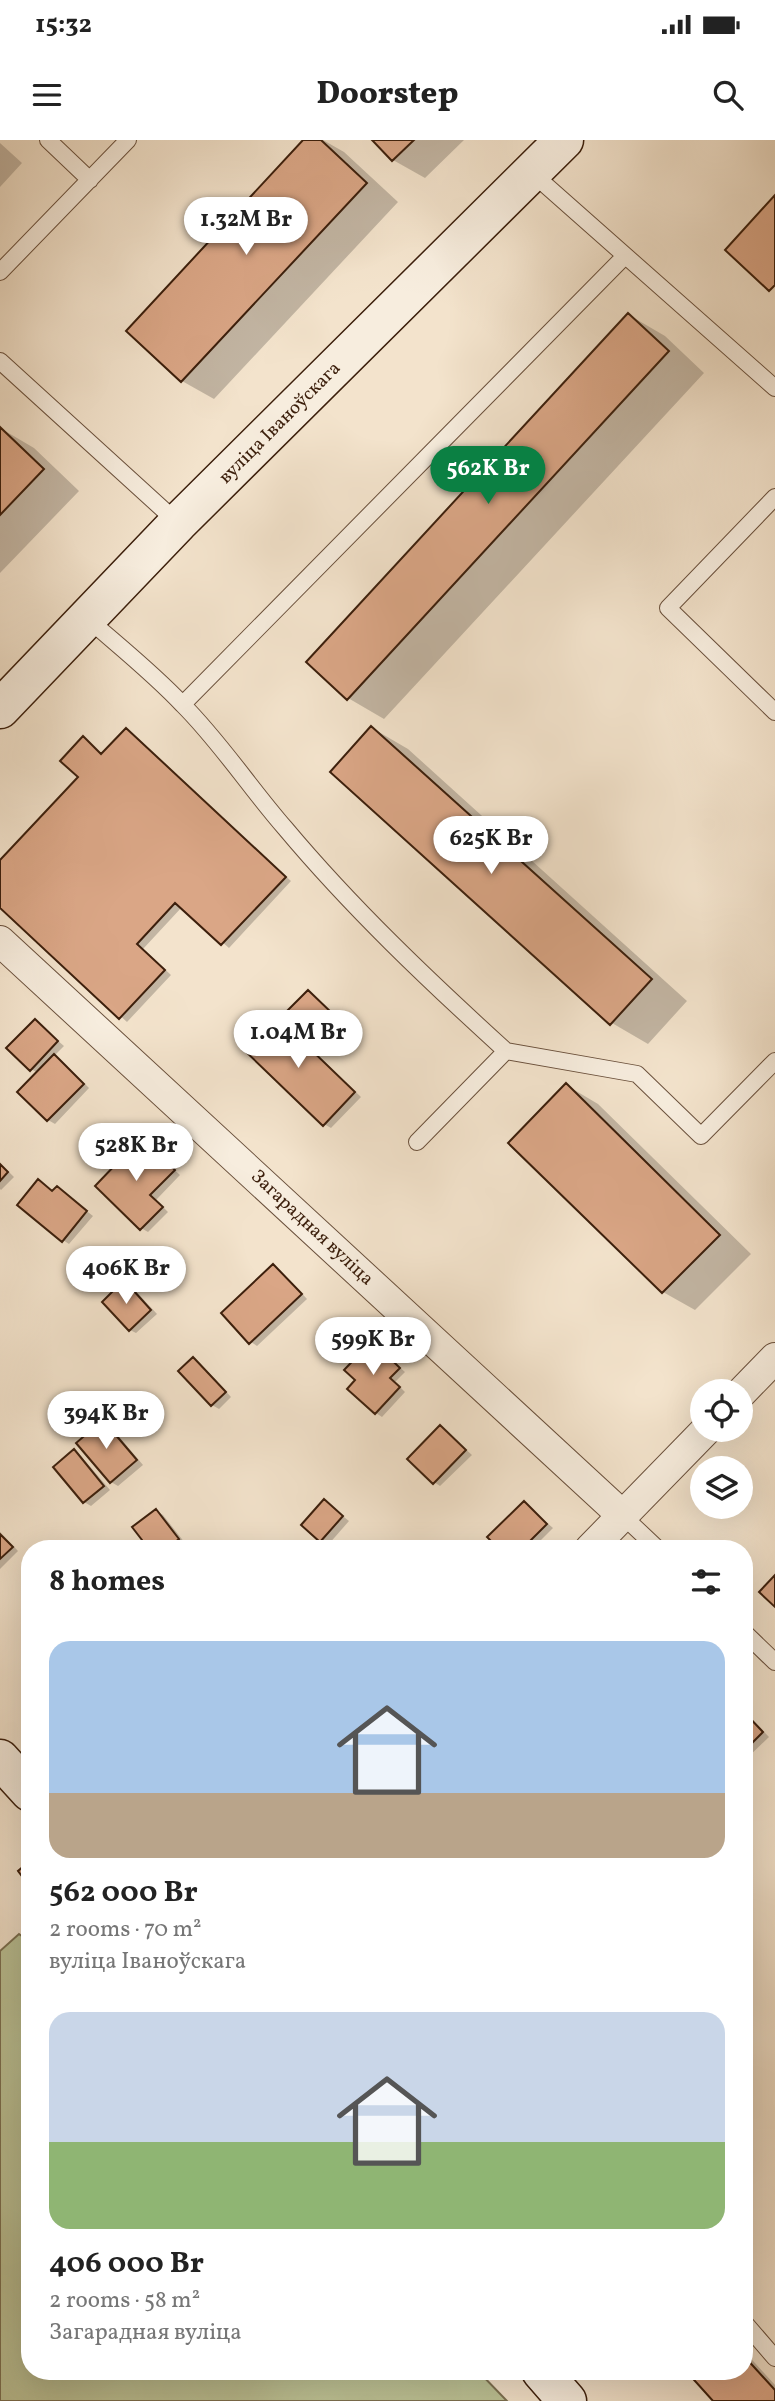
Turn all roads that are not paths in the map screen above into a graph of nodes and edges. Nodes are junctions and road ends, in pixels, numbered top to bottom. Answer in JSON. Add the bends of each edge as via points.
{"nodes":[{"id":1,"x":48,"y":140,"type":"edge"},
{"id":2,"x":128,"y":140,"type":"edge"},
{"id":3,"x":564,"y":140,"type":"edge"},
{"id":4,"x":532,"y":173,"type":"junction"},
{"id":5,"x":90,"y":180,"type":"junction"},
{"id":6,"x":625,"y":256,"type":"junction"},
{"id":7,"x":0,"y":272,"type":"edge"},
{"id":8,"x":0,"y":361,"type":"edge"},
{"id":9,"x":775,"y":388,"type":"edge"},
{"id":10,"x":775,"y":497,"type":"edge"},
{"id":11,"x":178,"y":523,"type":"junction"},
{"id":12,"x":88,"y":619,"type":"junction"},
{"id":13,"x":183,"y":704,"type":"junction"},
{"id":14,"x":0,"y":709,"type":"edge"},
{"id":15,"x":775,"y":712,"type":"edge"},
{"id":16,"x":0,"y":941,"type":"edge"},
{"id":17,"x":506,"y":1051,"type":"junction"},
{"id":18,"x":775,"y":1061,"type":"edge"},
{"id":19,"x":417,"y":1142,"type":"dead end"},
{"id":20,"x":775,"y":1358,"type":"edge"},
{"id":21,"x":753,"y":1381,"type":"edge"},
{"id":22,"x":694,"y":1442,"type":"edge"},
{"id":23,"x":623,"y":1516,"type":"junction"},
{"id":24,"x":599,"y":1540,"type":"edge"},
{"id":25,"x":648,"y":1540,"type":"edge"},
{"id":26,"x":753,"y":1641,"type":"edge"},
{"id":27,"x":775,"y":1662,"type":"edge"},
{"id":28,"x":0,"y":1759,"type":"edge"},
{"id":29,"x":21,"y":1782,"type":"edge"},
{"id":30,"x":753,"y":2332,"type":"edge"},
{"id":31,"x":775,"y":2358,"type":"edge"},
{"id":32,"x":549,"y":2380,"type":"edge"},
{"id":33,"x":567,"y":2401,"type":"edge"}],
"edges":[{"from":1,"to":5,"type":"lane"},
{"from":2,"to":5,"type":"lane"},
{"from":3,"to":4,"type":"main road","name":"вуліца Іваноўскага"},
{"from":4,"to":6,"type":"lane"},
{"from":4,"to":11,"type":"main road","name":"вуліца Іваноўскага"},
{"from":5,"to":7,"type":"lane"},
{"from":6,"to":9,"type":"lane"},
{"from":6,"to":13,"type":"lane"},
{"from":8,"to":11,"type":"lane"},
{"from":10,"to":15,"type":"lane","via":[[668,608]]},
{"from":11,"to":12,"type":"main road","name":"вуліца Іваноўскага"},
{"from":12,"to":13,"type":"lane"},
{"from":12,"to":14,"type":"main road","name":"вуліца Іваноўскага"},
{"from":13,"to":17,"type":"lane","via":[[354,904]]},
{"from":16,"to":23,"type":"street","name":"Загарадная вуліца"},
{"from":17,"to":18,"type":"lane","via":[[637,1074],[701,1136]]},
{"from":17,"to":19,"type":"lane"},
{"from":20,"to":21,"type":"street"},
{"from":22,"to":23,"type":"street"},
{"from":23,"to":24,"type":"street"},
{"from":23,"to":25,"type":"lane"},
{"from":26,"to":27,"type":"lane"},
{"from":28,"to":29,"type":"main road"},
{"from":30,"to":31,"type":"lane"},
{"from":32,"to":33,"type":"main road"}]}
